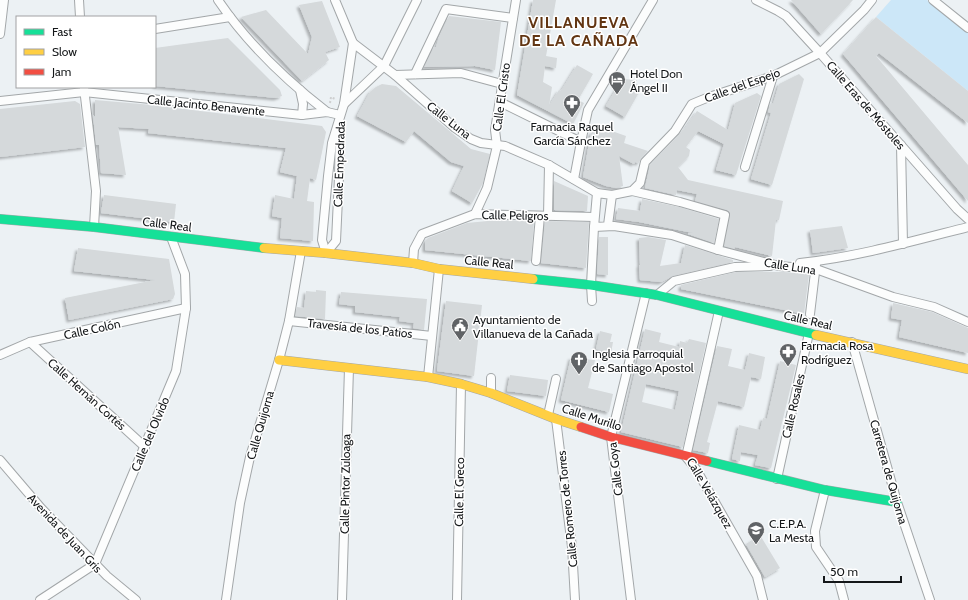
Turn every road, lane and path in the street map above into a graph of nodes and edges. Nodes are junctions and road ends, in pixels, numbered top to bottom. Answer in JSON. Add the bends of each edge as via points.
{"nodes":[{"id":1,"x":4,"y":0,"type":"edge"},
{"id":2,"x":79,"y":0,"type":"edge"},
{"id":3,"x":218,"y":0,"type":"edge"},
{"id":4,"x":335,"y":0,"type":"edge"},
{"id":5,"x":417,"y":0,"type":"edge"},
{"id":6,"x":516,"y":0,"type":"edge"},
{"id":7,"x":653,"y":0,"type":"edge"},
{"id":8,"x":756,"y":0,"type":"edge"},
{"id":9,"x":872,"y":0,"type":"edge"},
{"id":10,"x":933,"y":0,"type":"edge"},
{"id":11,"x":80,"y":16,"type":"edge"},
{"id":12,"x":230,"y":17,"type":"junction"},
{"id":13,"x":513,"y":18,"type":"junction"},
{"id":14,"x":968,"y":28,"type":"edge"},
{"id":15,"x":156,"y":29,"type":"edge"},
{"id":16,"x":0,"y":34,"type":"edge"},
{"id":17,"x":353,"y":43,"type":"junction"},
{"id":18,"x":820,"y":53,"type":"junction"},
{"id":19,"x":384,"y":66,"type":"junction"},
{"id":20,"x":395,"y":74,"type":"junction"},
{"id":21,"x":415,"y":74,"type":"junction"},
{"id":22,"x":773,"y":76,"type":"junction"},
{"id":23,"x":502,"y":84,"type":"junction"},
{"id":24,"x":84,"y":90,"type":"edge"},
{"id":25,"x":300,"y":90,"type":"junction"},
{"id":26,"x":0,"y":101,"type":"edge"},
{"id":27,"x":500,"y":102,"type":"junction"},
{"id":28,"x":344,"y":104,"type":"junction"},
{"id":29,"x":327,"y":112,"type":"junction"},
{"id":30,"x":302,"y":115,"type":"junction"},
{"id":31,"x":340,"y":115,"type":"junction"},
{"id":32,"x":580,"y":142,"type":"junction"},
{"id":33,"x":901,"y":145,"type":"junction"},
{"id":34,"x":497,"y":146,"type":"junction"},
{"id":35,"x":549,"y":165,"type":"junction"},
{"id":36,"x":745,"y":167,"type":"dead end"},
{"id":37,"x":574,"y":179,"type":"junction"},
{"id":38,"x":632,"y":191,"type":"junction"},
{"id":39,"x":597,"y":193,"type":"junction"},
{"id":40,"x":612,"y":195,"type":"junction"},
{"id":41,"x":475,"y":214,"type":"junction"},
{"id":42,"x":544,"y":216,"type":"junction"},
{"id":43,"x":594,"y":217,"type":"junction"},
{"id":44,"x":0,"y":219,"type":"edge"},
{"id":45,"x":968,"y":219,"type":"edge"},
{"id":46,"x":608,"y":225,"type":"junction"},
{"id":47,"x":594,"y":226,"type":"junction"},
{"id":48,"x":968,"y":226,"type":"edge"},
{"id":49,"x":94,"y":227,"type":"junction"},
{"id":50,"x":171,"y":237,"type":"junction"},
{"id":51,"x":903,"y":244,"type":"junction"},
{"id":52,"x":718,"y":250,"type":"junction"},
{"id":53,"x":301,"y":251,"type":"junction"},
{"id":54,"x":326,"y":253,"type":"junction"},
{"id":55,"x":536,"y":260,"type":"dead end"},
{"id":56,"x":413,"y":263,"type":"junction"},
{"id":57,"x":816,"y":265,"type":"junction"},
{"id":58,"x":779,"y":266,"type":"junction"},
{"id":59,"x":440,"y":269,"type":"junction"},
{"id":60,"x":591,"y":286,"type":"junction"},
{"id":61,"x":646,"y":293,"type":"junction"},
{"id":62,"x":657,"y":294,"type":"junction"},
{"id":63,"x":592,"y":301,"type":"dead end"},
{"id":64,"x":186,"y":308,"type":"junction"},
{"id":65,"x":719,"y":311,"type":"junction"},
{"id":66,"x":810,"y":314,"type":"dead end"},
{"id":67,"x":288,"y":321,"type":"junction"},
{"id":68,"x":968,"y":322,"type":"edge"},
{"id":69,"x":809,"y":333,"type":"junction"},
{"id":70,"x":432,"y":336,"type":"junction"},
{"id":71,"x":30,"y":342,"type":"junction"},
{"id":72,"x":852,"y":342,"type":"junction"},
{"id":73,"x":0,"y":355,"type":"edge"},
{"id":74,"x":279,"y":360,"type":"junction"},
{"id":75,"x":348,"y":368,"type":"junction"},
{"id":76,"x":968,"y":369,"type":"edge"},
{"id":77,"x":428,"y":377,"type":"junction"},
{"id":78,"x":491,"y":378,"type":"dead end"},
{"id":79,"x":556,"y":379,"type":"dead end"},
{"id":80,"x":461,"y":384,"type":"junction"},
{"id":81,"x":491,"y":393,"type":"junction"},
{"id":82,"x":552,"y":417,"type":"junction"},
{"id":83,"x":611,"y":437,"type":"junction"},
{"id":84,"x":145,"y":447,"type":"junction"},
{"id":85,"x":686,"y":457,"type":"junction"},
{"id":86,"x":0,"y":460,"type":"edge"},
{"id":87,"x":777,"y":479,"type":"junction"},
{"id":88,"x":825,"y":490,"type":"junction"},
{"id":89,"x":897,"y":502,"type":"junction"},
{"id":90,"x":95,"y":564,"type":"junction"},
{"id":91,"x":40,"y":600,"type":"edge"},
{"id":92,"x":136,"y":600,"type":"edge"},
{"id":93,"x":226,"y":600,"type":"edge"},
{"id":94,"x":342,"y":600,"type":"edge"},
{"id":95,"x":457,"y":600,"type":"edge"},
{"id":96,"x":575,"y":600,"type":"edge"},
{"id":97,"x":631,"y":600,"type":"edge"},
{"id":98,"x":763,"y":600,"type":"edge"},
{"id":99,"x":844,"y":600,"type":"edge"},
{"id":100,"x":930,"y":600,"type":"edge"}],
"edges":[{"from":1,"to":16,"type":"street"},
{"from":2,"to":11,"type":"street"},
{"from":3,"to":12,"type":"street"},
{"from":4,"to":17,"type":"street"},
{"from":5,"to":19,"type":"street","name":"Calle Empedrada"},
{"from":6,"to":13,"type":"street","name":"Calle El Cristo"},
{"from":7,"to":32,"type":"street","via":[[588,110]]},
{"from":8,"to":18,"type":"street","name":"Calle Eras de Móstoles","via":[[786,16]]},
{"from":9,"to":18,"type":"street","name":"Calle del Espejo"},
{"from":10,"to":14,"type":"street"},
{"from":12,"to":15,"type":"street"},
{"from":12,"to":25,"type":"street"},
{"from":13,"to":21,"type":"street","via":[[446,10]]},
{"from":13,"to":23,"type":"street","name":"Calle El Cristo"},
{"from":17,"to":19,"type":"street"},
{"from":17,"to":28,"type":"street"},
{"from":18,"to":22,"type":"street","name":"Calle del Espejo"},
{"from":18,"to":33,"type":"street","name":"Calle Eras de Móstoles"},
{"from":19,"to":20,"type":"street","name":"Calle Luna"},
{"from":19,"to":28,"type":"street","name":"Calle Empedrada"},
{"from":20,"to":21,"type":"street"},
{"from":20,"to":34,"type":"street","name":"Calle Luna","via":[[455,128],[476,141]]},
{"from":21,"to":23,"type":"street","via":[[461,74]]},
{"from":22,"to":36,"type":"street"},
{"from":22,"to":38,"type":"street","name":"Calle del Espejo","via":[[692,104],[675,131],[645,162],[640,183]]},
{"from":23,"to":27,"type":"street","name":"Calle El Cristo"},
{"from":24,"to":26,"type":"street","name":"Calle Jacinto Benavente"},
{"from":24,"to":30,"type":"street","name":"Calle Jacinto Benavente"},
{"from":24,"to":49,"type":"street","via":[[96,191]]},
{"from":25,"to":29,"type":"street"},
{"from":25,"to":30,"type":"street"},
{"from":27,"to":32,"type":"street"},
{"from":27,"to":34,"type":"street","name":"Calle El Cristo","via":[[495,130]]},
{"from":28,"to":29,"type":"path","via":[[331,97]]},
{"from":28,"to":31,"type":"street"},
{"from":29,"to":30,"type":"street","name":"Calle Jacinto Benavente"},
{"from":29,"to":31,"type":"street","name":"Calle Jacinto Benavente"},
{"from":31,"to":54,"type":"street","name":"Calle Empedrada","via":[[332,143],[326,190],[322,240]]},
{"from":31,"to":54,"type":"street","name":"Calle Empedrada","via":[[336,241]]},
{"from":32,"to":37,"type":"street"},
{"from":33,"to":45,"type":"street","name":"Calle Eras de Móstoles"},
{"from":33,"to":51,"type":"street"},
{"from":34,"to":35,"type":"street","name":"Calle Luna","via":[[505,146]]},
{"from":34,"to":41,"type":"street","name":"Calle El Cristo","via":[[487,188]]},
{"from":35,"to":37,"type":"street","name":"Calle Luna"},
{"from":35,"to":42,"type":"street"},
{"from":37,"to":39,"type":"street","name":"Calle Luna"},
{"from":38,"to":40,"type":"street"},
{"from":38,"to":52,"type":"street","via":[[724,215]]},
{"from":39,"to":40,"type":"street"},
{"from":39,"to":43,"type":"street"},
{"from":40,"to":46,"type":"street"},
{"from":41,"to":42,"type":"street","name":"Calle Peligros"},
{"from":41,"to":56,"type":"street","name":"Calle Peligros","via":[[422,234],[414,249]]},
{"from":42,"to":43,"type":"street","name":"Calle Peligros"},
{"from":42,"to":55,"type":"street"},
{"from":43,"to":47,"type":"street"},
{"from":44,"to":49,"type":"street","name":"Calle Real"},
{"from":46,"to":47,"type":"street","name":"Calle Luna"},
{"from":46,"to":52,"type":"street","name":"Calle Luna","via":[[672,235]]},
{"from":47,"to":60,"type":"street"},
{"from":48,"to":51,"type":"street"},
{"from":49,"to":50,"type":"street","name":"Calle Real"},
{"from":50,"to":53,"type":"street","name":"Calle Real"},
{"from":50,"to":64,"type":"street","name":"Calle del Olvido","via":[[186,274]]},
{"from":51,"to":57,"type":"street"},
{"from":52,"to":58,"type":"street","name":"Calle Luna"},
{"from":53,"to":54,"type":"street","name":"Calle Real"},
{"from":53,"to":67,"type":"street","name":"Calle Quijorna"},
{"from":54,"to":56,"type":"street","name":"Calle Real"},
{"from":56,"to":59,"type":"street","name":"Calle Real"},
{"from":57,"to":58,"type":"street","name":"Calle Luna"},
{"from":57,"to":66,"type":"street"},
{"from":57,"to":68,"type":"street","name":"Calle Luna","via":[[893,297],[934,307]]},
{"from":58,"to":62,"type":"street","via":[[735,267],[674,281]]},
{"from":59,"to":60,"type":"street","name":"Calle Real"},
{"from":59,"to":70,"type":"street"},
{"from":60,"to":61,"type":"street","name":"Calle Real"},
{"from":60,"to":63,"type":"street"},
{"from":61,"to":62,"type":"street","name":"Calle Real"},
{"from":61,"to":83,"type":"street","name":"Calle Goya"},
{"from":62,"to":65,"type":"street","name":"Calle Real"},
{"from":64,"to":71,"type":"street","name":"Calle Colón"},
{"from":64,"to":84,"type":"street","name":"Calle del Olvido","via":[[176,371]]},
{"from":65,"to":69,"type":"street","name":"Calle Real"},
{"from":65,"to":85,"type":"street","name":"Calle Velázquez"},
{"from":67,"to":70,"type":"street","name":"Travesía de los Patios"},
{"from":67,"to":74,"type":"street","name":"Calle Quijorna"},
{"from":69,"to":72,"type":"street","name":"Calle Real"},
{"from":69,"to":87,"type":"street","name":"Calle Rosales"},
{"from":70,"to":77,"type":"street"},
{"from":71,"to":73,"type":"street","name":"Calle Colón"},
{"from":71,"to":84,"type":"street","name":"Calle Hernán Cortés"},
{"from":72,"to":76,"type":"street","name":"Calle Real"},
{"from":72,"to":89,"type":"street","name":"Carretera de Quijorna"},
{"from":74,"to":75,"type":"street","name":"Calle Murillo"},
{"from":74,"to":93,"type":"street","name":"Calle Quijorna","via":[[250,458],[240,503]]},
{"from":75,"to":77,"type":"street","name":"Calle Murillo"},
{"from":75,"to":94,"type":"street","name":"Calle Pintor Zuloaga"},
{"from":77,"to":80,"type":"street","name":"Calle Murillo"},
{"from":78,"to":81,"type":"street"},
{"from":79,"to":82,"type":"street","name":"Calle Romero de Torres"},
{"from":80,"to":81,"type":"street","name":"Calle Murillo"},
{"from":80,"to":95,"type":"street","name":"Calle El Greco"},
{"from":81,"to":82,"type":"street","name":"Calle Murillo"},
{"from":82,"to":83,"type":"street","name":"Calle Murillo"},
{"from":82,"to":96,"type":"street","name":"Calle Romero de Torres","via":[[572,547]]},
{"from":83,"to":85,"type":"street","name":"Calle Murillo"},
{"from":83,"to":97,"type":"street","name":"Calle Goya"},
{"from":84,"to":90,"type":"street","name":"Calle del Olvido"},
{"from":85,"to":87,"type":"street","name":"Calle Murillo"},
{"from":85,"to":98,"type":"street","name":"Calle Velázquez","via":[[696,469],[758,576]]},
{"from":86,"to":90,"type":"street","name":"Avenida de Juan Gris","via":[[41,508]]},
{"from":87,"to":88,"type":"street","name":"Calle Murillo"},
{"from":88,"to":89,"type":"street","name":"Calle Murillo"},
{"from":88,"to":99,"type":"street","via":[[815,531],[816,547],[839,582]]},
{"from":89,"to":100,"type":"street","name":"Carretera de Quijorna"},
{"from":90,"to":91,"type":"street"},
{"from":90,"to":92,"type":"street","name":"Avenida de Juan Gris"}]}
